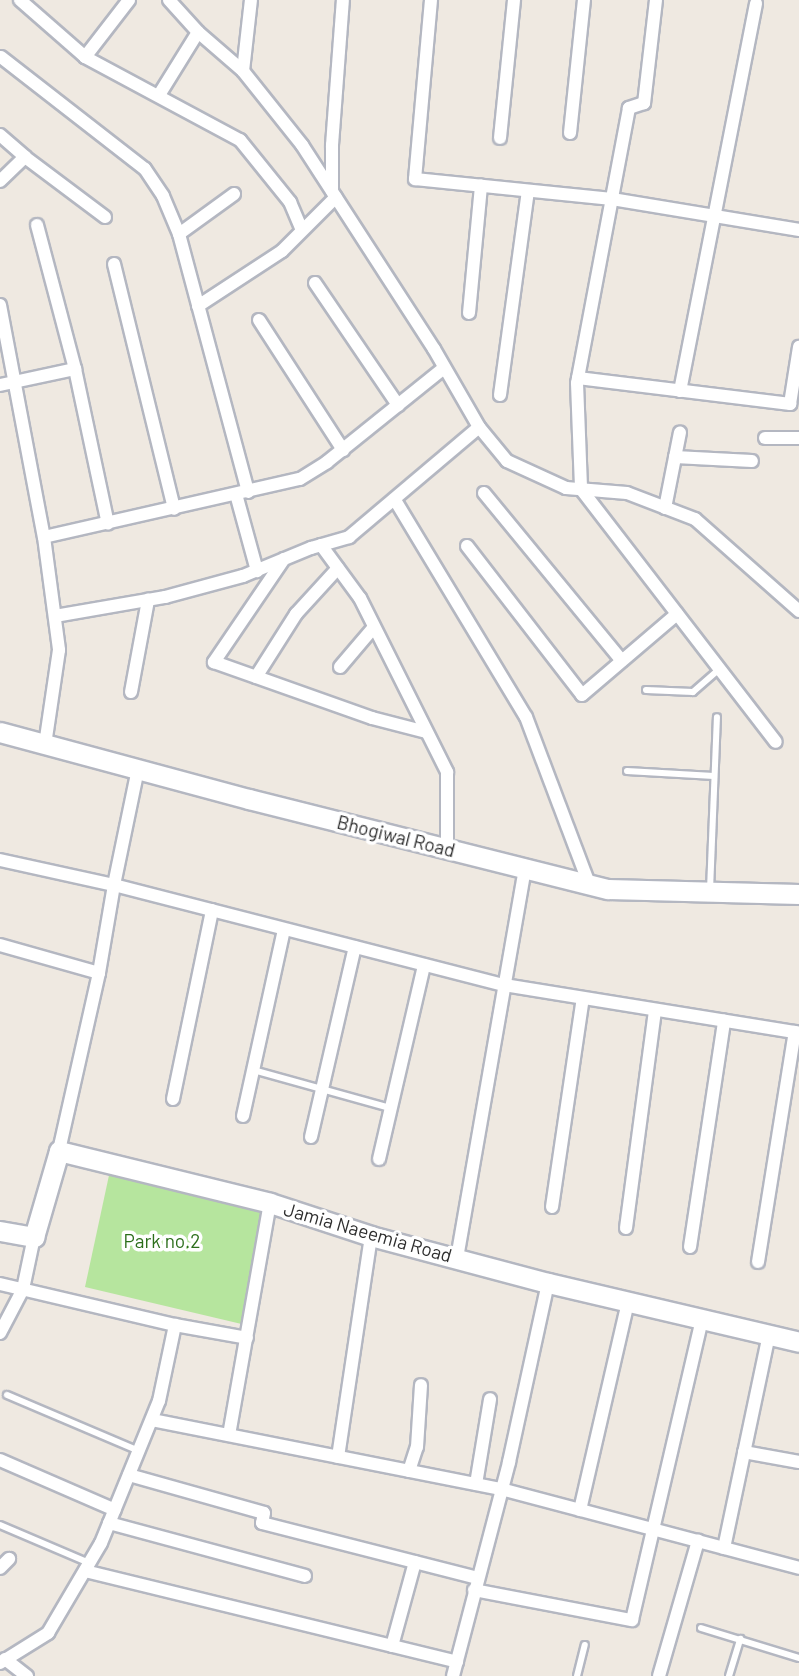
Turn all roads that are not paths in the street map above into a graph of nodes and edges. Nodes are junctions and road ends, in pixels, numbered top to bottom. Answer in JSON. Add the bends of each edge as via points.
{"nodes":[{"id":1,"x":20,"y":0,"type":"edge"},
{"id":2,"x":129,"y":0,"type":"edge"},
{"id":3,"x":170,"y":0,"type":"edge"},
{"id":4,"x":250,"y":0,"type":"edge"},
{"id":5,"x":343,"y":0,"type":"edge"},
{"id":6,"x":431,"y":0,"type":"edge"},
{"id":7,"x":513,"y":0,"type":"edge"},
{"id":8,"x":584,"y":0,"type":"edge"},
{"id":9,"x":656,"y":0,"type":"edge"},
{"id":10,"x":756,"y":3,"type":"dead end"},
{"id":11,"x":198,"y":32,"type":"junction"},
{"id":12,"x":1,"y":57,"type":"edge"},
{"id":13,"x":85,"y":57,"type":"junction"},
{"id":14,"x":243,"y":71,"type":"junction"},
{"id":15,"x":159,"y":95,"type":"junction"},
{"id":16,"x":570,"y":133,"type":"dead end"},
{"id":17,"x":0,"y":135,"type":"edge"},
{"id":18,"x":500,"y":138,"type":"dead end"},
{"id":19,"x":25,"y":157,"type":"junction"},
{"id":20,"x":0,"y":181,"type":"edge"},
{"id":21,"x":481,"y":186,"type":"junction"},
{"id":22,"x":528,"y":191,"type":"junction"},
{"id":23,"x":234,"y":194,"type":"dead end"},
{"id":24,"x":334,"y":194,"type":"junction"},
{"id":25,"x":612,"y":199,"type":"junction"},
{"id":26,"x":714,"y":216,"type":"junction"},
{"id":27,"x":105,"y":217,"type":"dead end"},
{"id":28,"x":37,"y":225,"type":"dead end"},
{"id":29,"x":302,"y":230,"type":"junction"},
{"id":30,"x":799,"y":230,"type":"edge"},
{"id":31,"x":179,"y":234,"type":"junction"},
{"id":32,"x":114,"y":264,"type":"dead end"},
{"id":33,"x":315,"y":283,"type":"dead end"},
{"id":34,"x":0,"y":305,"type":"edge"},
{"id":35,"x":198,"y":306,"type":"junction"},
{"id":36,"x":469,"y":313,"type":"dead end"},
{"id":37,"x":259,"y":320,"type":"dead end"},
{"id":38,"x":799,"y":347,"type":"edge"},
{"id":39,"x":444,"y":368,"type":"junction"},
{"id":40,"x":75,"y":369,"type":"junction"},
{"id":41,"x":578,"y":378,"type":"junction"},
{"id":42,"x":15,"y":382,"type":"junction"},
{"id":43,"x":0,"y":385,"type":"edge"},
{"id":44,"x":680,"y":391,"type":"junction"},
{"id":45,"x":500,"y":395,"type":"dead end"},
{"id":46,"x":398,"y":405,"type":"junction"},
{"id":47,"x":479,"y":426,"type":"junction"},
{"id":48,"x":680,"y":432,"type":"dead end"},
{"id":49,"x":765,"y":438,"type":"dead end"},
{"id":50,"x":799,"y":438,"type":"edge"},
{"id":51,"x":343,"y":450,"type":"junction"},
{"id":52,"x":675,"y":457,"type":"junction"},
{"id":53,"x":752,"y":461,"type":"dead end"},
{"id":54,"x":581,"y":489,"type":"junction"},
{"id":55,"x":242,"y":493,"type":"junction"},
{"id":56,"x":484,"y":493,"type":"dead end"},
{"id":57,"x":395,"y":500,"type":"junction"},
{"id":58,"x":665,"y":508,"type":"junction"},
{"id":59,"x":174,"y":509,"type":"junction"},
{"id":60,"x":108,"y":524,"type":"junction"},
{"id":61,"x":44,"y":537,"type":"junction"},
{"id":62,"x":321,"y":545,"type":"junction"},
{"id":63,"x":467,"y":546,"type":"dead end"},
{"id":64,"x":284,"y":559,"type":"junction"},
{"id":65,"x":338,"y":568,"type":"junction"},
{"id":66,"x":257,"y":571,"type":"junction"},
{"id":67,"x":148,"y":600,"type":"junction"},
{"id":68,"x":794,"y":601,"type":"edge"},
{"id":69,"x":799,"y":611,"type":"edge"},
{"id":70,"x":677,"y":614,"type":"junction"},
{"id":71,"x":55,"y":616,"type":"junction"},
{"id":72,"x":374,"y":627,"type":"junction"},
{"id":73,"x":622,"y":661,"type":"junction"},
{"id":74,"x":340,"y":667,"type":"dead end"},
{"id":75,"x":719,"y":669,"type":"junction"},
{"id":76,"x":256,"y":677,"type":"junction"},
{"id":77,"x":646,"y":690,"type":"dead end"},
{"id":78,"x":131,"y":692,"type":"dead end"},
{"id":79,"x":716,"y":717,"type":"dead end"},
{"id":80,"x":0,"y":732,"type":"edge"},
{"id":81,"x":426,"y":732,"type":"junction"},
{"id":82,"x":776,"y":742,"type":"dead end"},
{"id":83,"x":46,"y":745,"type":"junction"},
{"id":84,"x":138,"y":769,"type":"junction"},
{"id":85,"x":627,"y":771,"type":"dead end"},
{"id":86,"x":714,"y":776,"type":"junction"},
{"id":87,"x":447,"y":849,"type":"junction"},
{"id":88,"x":0,"y":860,"type":"edge"},
{"id":89,"x":525,"y":868,"type":"junction"},
{"id":90,"x":589,"y":884,"type":"junction"},
{"id":91,"x":114,"y":885,"type":"junction"},
{"id":92,"x":710,"y":892,"type":"junction"},
{"id":93,"x":799,"y":894,"type":"edge"},
{"id":94,"x":212,"y":910,"type":"junction"},
{"id":95,"x":284,"y":929,"type":"junction"},
{"id":96,"x":0,"y":945,"type":"edge"},
{"id":97,"x":355,"y":947,"type":"junction"},
{"id":98,"x":424,"y":965,"type":"junction"},
{"id":99,"x":99,"y":973,"type":"junction"},
{"id":100,"x":504,"y":985,"type":"junction"},
{"id":101,"x":583,"y":998,"type":"junction"},
{"id":102,"x":655,"y":1010,"type":"junction"},
{"id":103,"x":724,"y":1021,"type":"junction"},
{"id":104,"x":797,"y":1033,"type":"edge"},
{"id":105,"x":253,"y":1070,"type":"junction"},
{"id":106,"x":322,"y":1089,"type":"junction"},
{"id":107,"x":173,"y":1099,"type":"dead end"},
{"id":108,"x":390,"y":1108,"type":"junction"},
{"id":109,"x":243,"y":1116,"type":"dead end"},
{"id":110,"x":311,"y":1137,"type":"dead end"},
{"id":111,"x":59,"y":1151,"type":"junction"},
{"id":112,"x":379,"y":1159,"type":"dead end"},
{"id":113,"x":270,"y":1203,"type":"junction"},
{"id":114,"x":552,"y":1207,"type":"dead end"},
{"id":115,"x":625,"y":1228,"type":"dead end"},
{"id":116,"x":0,"y":1231,"type":"edge"},
{"id":117,"x":371,"y":1236,"type":"junction"},
{"id":118,"x":34,"y":1237,"type":"junction"},
{"id":119,"x":691,"y":1247,"type":"dead end"},
{"id":120,"x":457,"y":1258,"type":"junction"},
{"id":121,"x":758,"y":1262,"type":"dead end"},
{"id":122,"x":548,"y":1283,"type":"junction"},
{"id":123,"x":0,"y":1284,"type":"edge"},
{"id":124,"x":23,"y":1289,"type":"junction"},
{"id":125,"x":628,"y":1302,"type":"junction"},
{"id":126,"x":702,"y":1319,"type":"junction"},
{"id":127,"x":175,"y":1325,"type":"junction"},
{"id":128,"x":0,"y":1333,"type":"edge"},
{"id":129,"x":769,"y":1335,"type":"junction"},
{"id":130,"x":247,"y":1338,"type":"junction"},
{"id":131,"x":799,"y":1342,"type":"edge"},
{"id":132,"x":421,"y":1385,"type":"dead end"},
{"id":133,"x":7,"y":1395,"type":"dead end"},
{"id":134,"x":490,"y":1399,"type":"dead end"},
{"id":135,"x":152,"y":1420,"type":"junction"},
{"id":136,"x":229,"y":1435,"type":"junction"},
{"id":137,"x":139,"y":1451,"type":"junction"},
{"id":138,"x":744,"y":1452,"type":"junction"},
{"id":139,"x":338,"y":1457,"type":"junction"},
{"id":140,"x":0,"y":1460,"type":"edge"},
{"id":141,"x":799,"y":1462,"type":"edge"},
{"id":142,"x":409,"y":1471,"type":"junction"},
{"id":143,"x":129,"y":1475,"type":"junction"},
{"id":144,"x":476,"y":1484,"type":"junction"},
{"id":145,"x":502,"y":1489,"type":"junction"},
{"id":146,"x":115,"y":1510,"type":"junction"},
{"id":147,"x":580,"y":1510,"type":"junction"},
{"id":148,"x":110,"y":1523,"type":"junction"},
{"id":149,"x":0,"y":1525,"type":"edge"},
{"id":150,"x":655,"y":1530,"type":"junction"},
{"id":151,"x":698,"y":1541,"type":"junction"},
{"id":152,"x":724,"y":1548,"type":"junction"},
{"id":153,"x":415,"y":1562,"type":"junction"},
{"id":154,"x":87,"y":1567,"type":"junction"},
{"id":155,"x":799,"y":1568,"type":"edge"},
{"id":156,"x":305,"y":1576,"type":"dead end"},
{"id":157,"x":476,"y":1584,"type":"junction"},
{"id":158,"x":701,"y":1629,"type":"dead end"},
{"id":159,"x":740,"y":1639,"type":"junction"},
{"id":160,"x":393,"y":1646,"type":"junction"},
{"id":161,"x":585,"y":1646,"type":"dead end"},
{"id":162,"x":799,"y":1658,"type":"edge"},
{"id":163,"x":2,"y":1661,"type":"edge"},
{"id":164,"x":457,"y":1662,"type":"junction"},
{"id":165,"x":27,"y":1676,"type":"edge"},
{"id":166,"x":453,"y":1676,"type":"edge"},
{"id":167,"x":577,"y":1676,"type":"edge"},
{"id":168,"x":659,"y":1676,"type":"edge"},
{"id":169,"x":729,"y":1676,"type":"edge"}],
"edges":[{"from":1,"to":13,"type":"street"},
{"from":2,"to":13,"type":"street"},
{"from":3,"to":11,"type":"street"},
{"from":4,"to":14,"type":"street"},
{"from":5,"to":24,"type":"street","via":[[332,145]]},
{"from":6,"to":21,"type":"street","via":[[413,174],[423,181]]},
{"from":7,"to":18,"type":"street"},
{"from":8,"to":16,"type":"street"},
{"from":9,"to":25,"type":"street","via":[[644,103],[629,108]]},
{"from":10,"to":26,"type":"street"},
{"from":11,"to":14,"type":"street"},
{"from":11,"to":15,"type":"street"},
{"from":12,"to":31,"type":"street","via":[[145,169]]},
{"from":13,"to":15,"type":"street"},
{"from":14,"to":24,"type":"street"},
{"from":15,"to":29,"type":"street","via":[[240,140],[290,202]]},
{"from":17,"to":19,"type":"street"},
{"from":19,"to":20,"type":"street"},
{"from":19,"to":27,"type":"street"},
{"from":21,"to":22,"type":"street"},
{"from":21,"to":36,"type":"street"},
{"from":22,"to":25,"type":"street"},
{"from":22,"to":45,"type":"street"},
{"from":23,"to":31,"type":"street"},
{"from":24,"to":29,"type":"street"},
{"from":24,"to":39,"type":"street"},
{"from":25,"to":26,"type":"street"},
{"from":25,"to":41,"type":"street"},
{"from":26,"to":30,"type":"street"},
{"from":26,"to":44,"type":"street"},
{"from":28,"to":40,"type":"street"},
{"from":29,"to":35,"type":"street","via":[[282,251]]},
{"from":31,"to":35,"type":"street"},
{"from":32,"to":59,"type":"street"},
{"from":33,"to":46,"type":"street"},
{"from":34,"to":42,"type":"street"},
{"from":35,"to":55,"type":"street"},
{"from":37,"to":51,"type":"street"},
{"from":38,"to":44,"type":"street","via":[[790,404]]},
{"from":39,"to":46,"type":"street"},
{"from":39,"to":47,"type":"street"},
{"from":40,"to":42,"type":"street"},
{"from":40,"to":60,"type":"street"},
{"from":41,"to":44,"type":"street"},
{"from":41,"to":54,"type":"street"},
{"from":42,"to":43,"type":"street"},
{"from":42,"to":61,"type":"street"},
{"from":46,"to":51,"type":"street"},
{"from":47,"to":54,"type":"street","via":[[507,461],[566,488]]},
{"from":47,"to":57,"type":"street"},
{"from":48,"to":52,"type":"street"},
{"from":49,"to":50,"type":"street"},
{"from":51,"to":55,"type":"street","via":[[300,480]]},
{"from":52,"to":53,"type":"street"},
{"from":52,"to":58,"type":"street"},
{"from":54,"to":58,"type":"street","via":[[626,493]]},
{"from":54,"to":70,"type":"street"},
{"from":55,"to":59,"type":"street"},
{"from":55,"to":66,"type":"street"},
{"from":56,"to":73,"type":"street"},
{"from":57,"to":62,"type":"street","via":[[349,537]]},
{"from":57,"to":90,"type":"street","via":[[526,717]]},
{"from":58,"to":68,"type":"street","via":[[695,519]]},
{"from":59,"to":60,"type":"street"},
{"from":60,"to":61,"type":"street"},
{"from":61,"to":71,"type":"street"},
{"from":62,"to":64,"type":"street"},
{"from":62,"to":65,"type":"street"},
{"from":63,"to":73,"type":"street","via":[[582,695]]},
{"from":64,"to":66,"type":"street"},
{"from":64,"to":76,"type":"street","via":[[214,662]]},
{"from":65,"to":72,"type":"street"},
{"from":65,"to":76,"type":"street","via":[[296,614]]},
{"from":66,"to":67,"type":"street"},
{"from":67,"to":71,"type":"street"},
{"from":67,"to":78,"type":"street"},
{"from":68,"to":69,"type":"street"},
{"from":70,"to":73,"type":"street"},
{"from":70,"to":75,"type":"street"},
{"from":71,"to":83,"type":"street","via":[[59,650]]},
{"from":72,"to":74,"type":"street"},
{"from":72,"to":81,"type":"street"},
{"from":75,"to":77,"type":"lane","via":[[693,692]]},
{"from":75,"to":82,"type":"street"},
{"from":76,"to":81,"type":"street"},
{"from":79,"to":86,"type":"lane"},
{"from":80,"to":83,"type":"street","name":"Bhogiwal Road"},
{"from":81,"to":87,"type":"street","via":[[447,772]]},
{"from":83,"to":84,"type":"street","name":"Bhogiwal Road"},
{"from":84,"to":87,"type":"street","name":"Bhogiwal Road"},
{"from":84,"to":91,"type":"street"},
{"from":85,"to":86,"type":"lane"},
{"from":86,"to":92,"type":"lane"},
{"from":87,"to":89,"type":"street","name":"Bhogiwal Road"},
{"from":88,"to":91,"type":"street"},
{"from":89,"to":90,"type":"street","name":"Bhogiwal Road"},
{"from":89,"to":100,"type":"street"},
{"from":90,"to":92,"type":"street","name":"Bhogiwal Road","via":[[608,889]]},
{"from":91,"to":94,"type":"street"},
{"from":91,"to":99,"type":"street"},
{"from":92,"to":93,"type":"street","name":"Bhogiwal Road"},
{"from":94,"to":95,"type":"street"},
{"from":94,"to":107,"type":"street"},
{"from":95,"to":97,"type":"street"},
{"from":95,"to":105,"type":"street"},
{"from":96,"to":99,"type":"street"},
{"from":97,"to":98,"type":"street"},
{"from":97,"to":106,"type":"street"},
{"from":98,"to":100,"type":"street"},
{"from":98,"to":108,"type":"street"},
{"from":99,"to":111,"type":"street"},
{"from":100,"to":101,"type":"street"},
{"from":100,"to":120,"type":"street"},
{"from":101,"to":102,"type":"street"},
{"from":101,"to":114,"type":"street"},
{"from":102,"to":103,"type":"street"},
{"from":102,"to":115,"type":"street"},
{"from":103,"to":104,"type":"street"},
{"from":103,"to":119,"type":"street"},
{"from":104,"to":121,"type":"street"},
{"from":105,"to":106,"type":"lane"},
{"from":105,"to":109,"type":"street"},
{"from":106,"to":108,"type":"lane"},
{"from":106,"to":110,"type":"street"},
{"from":108,"to":112,"type":"street"},
{"from":111,"to":113,"type":"street","name":"Jamia Naeemia Road"},
{"from":111,"to":118,"type":"street"},
{"from":113,"to":117,"type":"street","name":"Jamia Naeemia Road"},
{"from":113,"to":130,"type":"street"},
{"from":116,"to":118,"type":"street"},
{"from":117,"to":120,"type":"street","name":"Jamia Naeemia Road"},
{"from":117,"to":139,"type":"street"},
{"from":118,"to":124,"type":"street"},
{"from":120,"to":122,"type":"street","name":"Jamia Naeemia Road"},
{"from":122,"to":125,"type":"street","name":"Jamia Naeemia Road"},
{"from":122,"to":145,"type":"street"},
{"from":123,"to":124,"type":"street"},
{"from":124,"to":127,"type":"street"},
{"from":124,"to":128,"type":"street"},
{"from":125,"to":126,"type":"street","name":"Jamia Naeemia Road"},
{"from":125,"to":147,"type":"street"},
{"from":126,"to":129,"type":"street","name":"Jamia Naeemia Road"},
{"from":126,"to":150,"type":"street"},
{"from":127,"to":130,"type":"street"},
{"from":127,"to":135,"type":"street"},
{"from":129,"to":131,"type":"street","name":"Jamia Naeemia Road"},
{"from":129,"to":138,"type":"street"},
{"from":130,"to":136,"type":"street"},
{"from":132,"to":142,"type":"street","via":[[417,1447]]},
{"from":133,"to":137,"type":"lane"},
{"from":134,"to":144,"type":"street"},
{"from":135,"to":136,"type":"street"},
{"from":135,"to":137,"type":"street"},
{"from":136,"to":139,"type":"street"},
{"from":137,"to":143,"type":"street"},
{"from":138,"to":141,"type":"street"},
{"from":138,"to":152,"type":"street"},
{"from":139,"to":142,"type":"street"},
{"from":140,"to":146,"type":"street"},
{"from":142,"to":144,"type":"street"},
{"from":143,"to":146,"type":"street"},
{"from":143,"to":153,"type":"street","via":[[264,1513],[262,1523]]},
{"from":144,"to":145,"type":"street"},
{"from":145,"to":147,"type":"street"},
{"from":145,"to":157,"type":"street"},
{"from":146,"to":148,"type":"street"},
{"from":147,"to":150,"type":"street"},
{"from":148,"to":154,"type":"street"},
{"from":148,"to":156,"type":"street"},
{"from":149,"to":154,"type":"lane"},
{"from":150,"to":151,"type":"street"},
{"from":150,"to":157,"type":"street","via":[[632,1620]]},
{"from":151,"to":152,"type":"street"},
{"from":151,"to":168,"type":"street"},
{"from":152,"to":155,"type":"street"},
{"from":153,"to":157,"type":"street"},
{"from":153,"to":160,"type":"street"},
{"from":154,"to":160,"type":"street"},
{"from":154,"to":163,"type":"street","via":[[48,1633]]},
{"from":157,"to":164,"type":"street"},
{"from":158,"to":159,"type":"lane"},
{"from":159,"to":162,"type":"lane"},
{"from":159,"to":169,"type":"lane"},
{"from":160,"to":164,"type":"street"},
{"from":161,"to":167,"type":"lane"},
{"from":163,"to":165,"type":"street"},
{"from":164,"to":166,"type":"street"}]}
